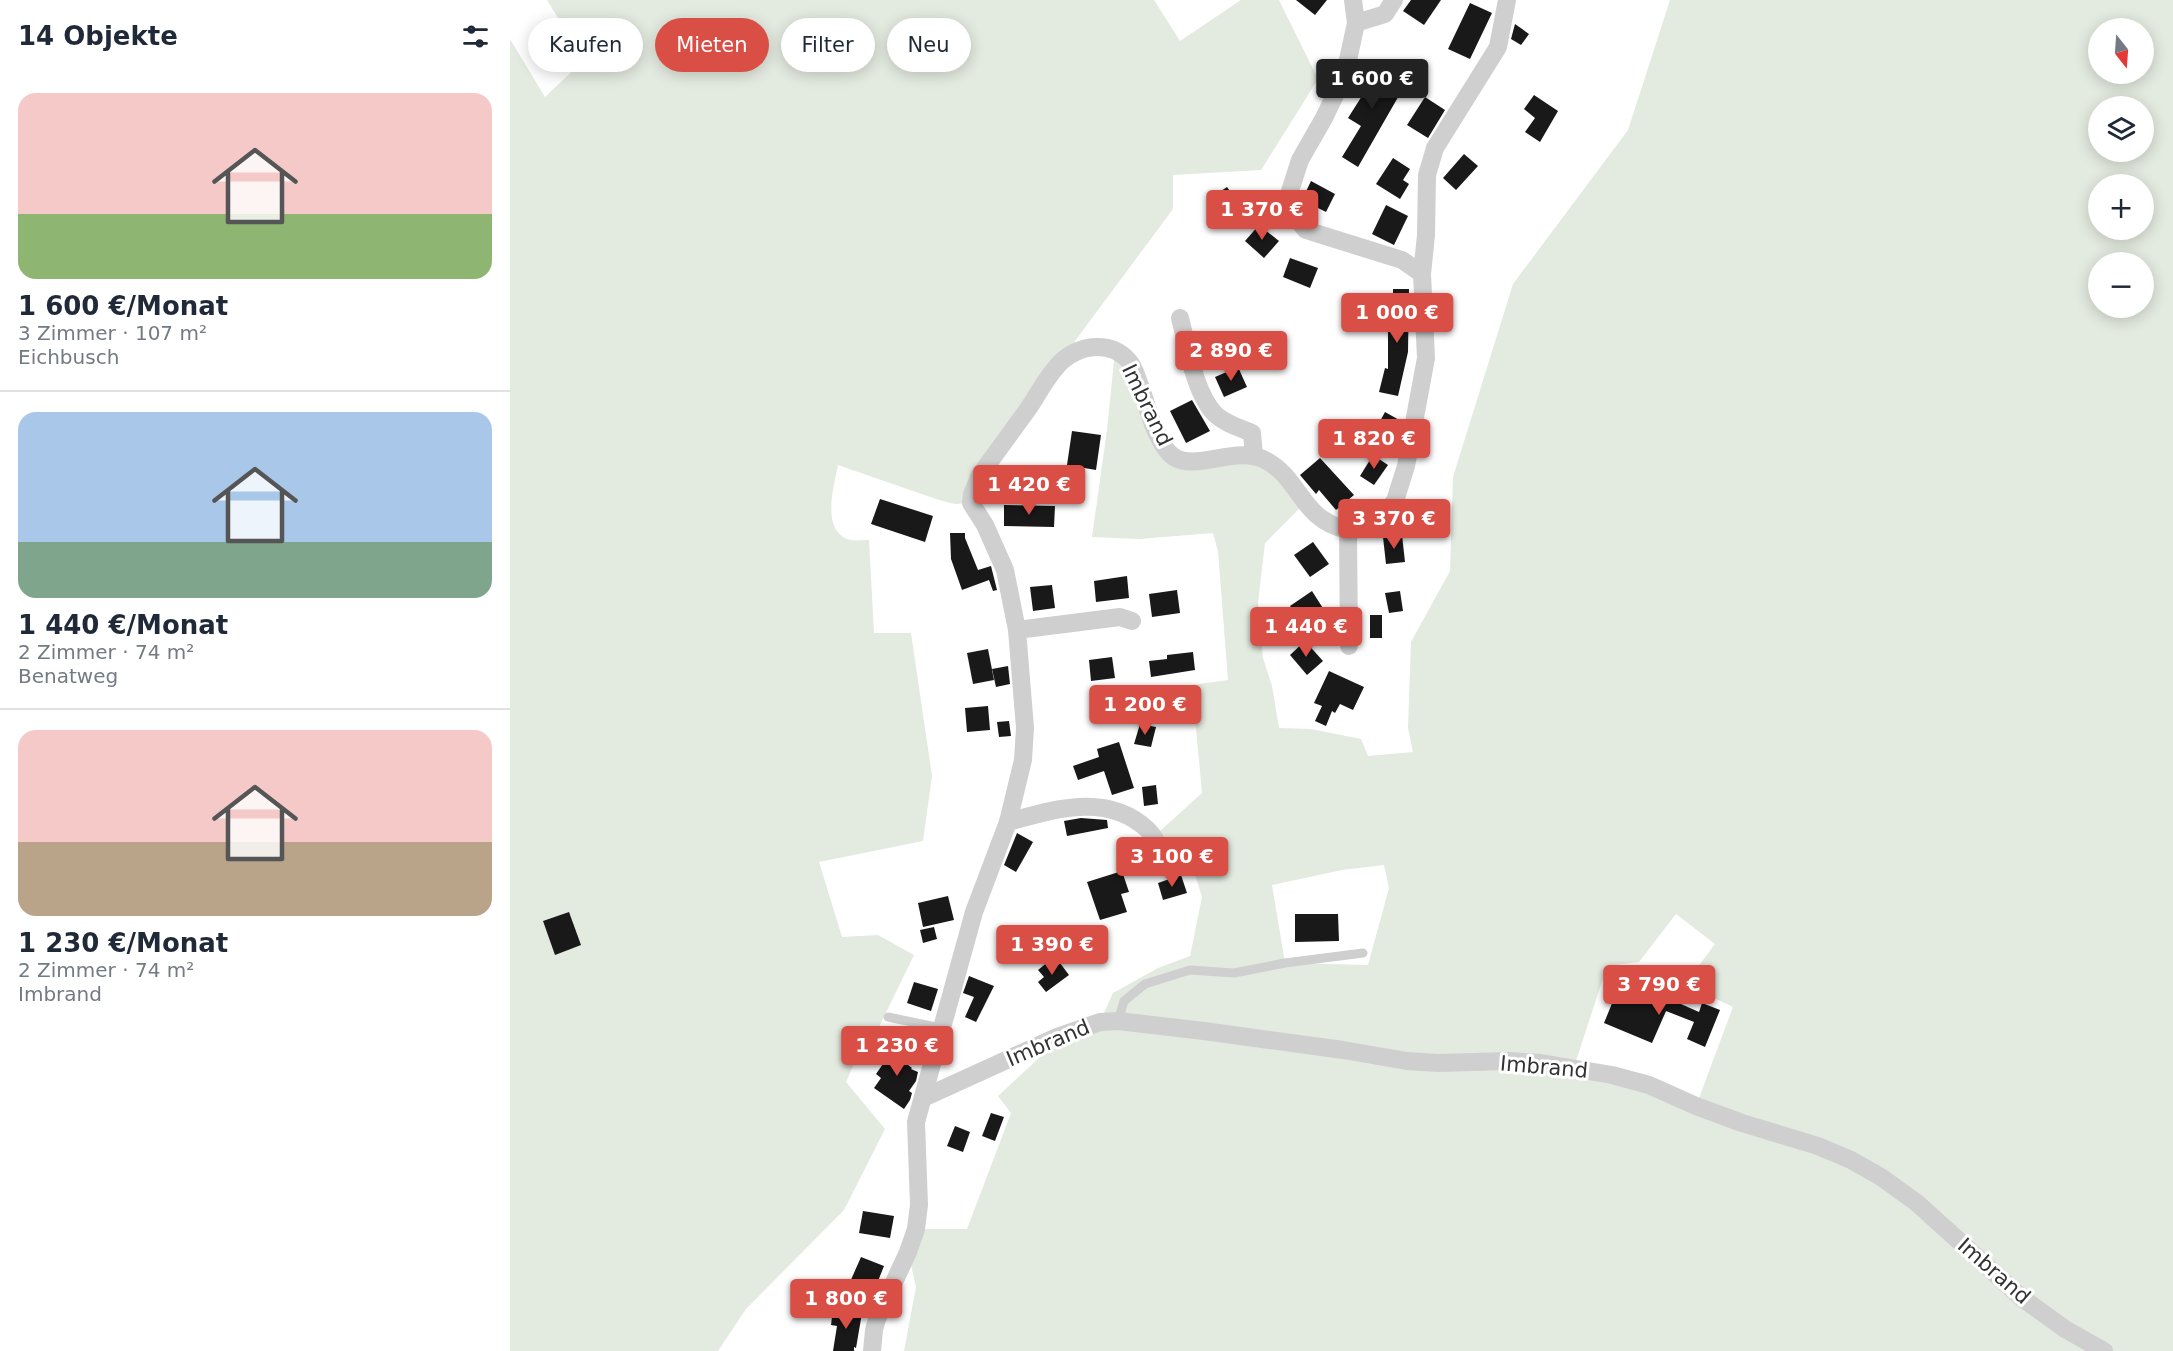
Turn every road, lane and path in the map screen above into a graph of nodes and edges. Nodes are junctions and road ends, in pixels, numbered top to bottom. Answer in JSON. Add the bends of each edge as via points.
{"nodes":[{"id":1,"x":1353,"y":0,"type":"edge"},
{"id":2,"x":1394,"y":0,"type":"edge"},
{"id":3,"x":1507,"y":0,"type":"edge"},
{"id":4,"x":1356,"y":23,"type":"junction"},
{"id":5,"x":1422,"y":274,"type":"junction"},
{"id":6,"x":1180,"y":318,"type":"dead end"},
{"id":7,"x":1254,"y":456,"type":"junction"},
{"id":8,"x":1348,"y":530,"type":"junction"},
{"id":9,"x":1132,"y":621,"type":"dead end"},
{"id":10,"x":1017,"y":630,"type":"junction"},
{"id":11,"x":1349,"y":646,"type":"dead end"},
{"id":12,"x":1008,"y":822,"type":"junction"},
{"id":13,"x":1168,"y":860,"type":"dead end"},
{"id":14,"x":1363,"y":953,"type":"dead end"},
{"id":15,"x":888,"y":1017,"type":"dead end"},
{"id":16,"x":1118,"y":1022,"type":"junction"},
{"id":17,"x":941,"y":1028,"type":"junction"},
{"id":18,"x":923,"y":1098,"type":"junction"},
{"id":19,"x":872,"y":1351,"type":"edge"},
{"id":20,"x":2104,"y":1351,"type":"edge"}],
"edges":[{"from":1,"to":4,"type":"street"},
{"from":2,"to":4,"type":"street","via":[[1385,14]]},
{"from":3,"to":5,"type":"street","via":[[1498,47],[1435,148],[1427,175]]},
{"from":4,"to":5,"type":"street","via":[[1345,74],[1300,160],[1290,191],[1293,214],[1306,230],[1402,260]]},
{"from":5,"to":8,"type":"street","via":[[1426,358],[1406,466],[1395,501],[1380,518]]},
{"from":6,"to":7,"type":"street","via":[[1199,388],[1215,413],[1252,433]]},
{"from":7,"to":8,"type":"street","via":[[1279,470],[1319,519]]},
{"from":7,"to":10,"type":"street","name":"Imbrand","via":[[1230,455],[1188,462],[1174,457],[1162,443],[1127,359],[1115,351],[1096,347],[1085,348],[1063,360],[980,475],[972,494],[971,504],[1005,570]]},
{"from":8,"to":11,"type":"street"},
{"from":9,"to":10,"type":"street","via":[[1120,617]]},
{"from":10,"to":12,"type":"street","name":"Imbrand","via":[[1026,728],[1023,760]]},
{"from":12,"to":13,"type":"street","via":[[1058,808],[1108,807],[1128,814],[1149,831]]},
{"from":12,"to":17,"type":"street","name":"Imbrand","via":[[974,912]]},
{"from":14,"to":16,"type":"lane","via":[[1234,973],[1190,970],[1145,984],[1124,1001]]},
{"from":15,"to":17,"type":"lane"},
{"from":16,"to":18,"type":"street","name":"Imbrand","via":[[1100,1022],[1078,1029]]},
{"from":16,"to":20,"type":"street","name":"Imbrand","via":[[1407,1061],[1541,1063],[1649,1085],[1742,1123],[1818,1146],[1881,1177],[1917,1203],[2022,1298]]},
{"from":17,"to":18,"type":"street","name":"Imbrand"},
{"from":18,"to":19,"type":"street","name":"Imbrand","via":[[916,1122],[920,1205],[916,1229],[877,1319]]}]}
